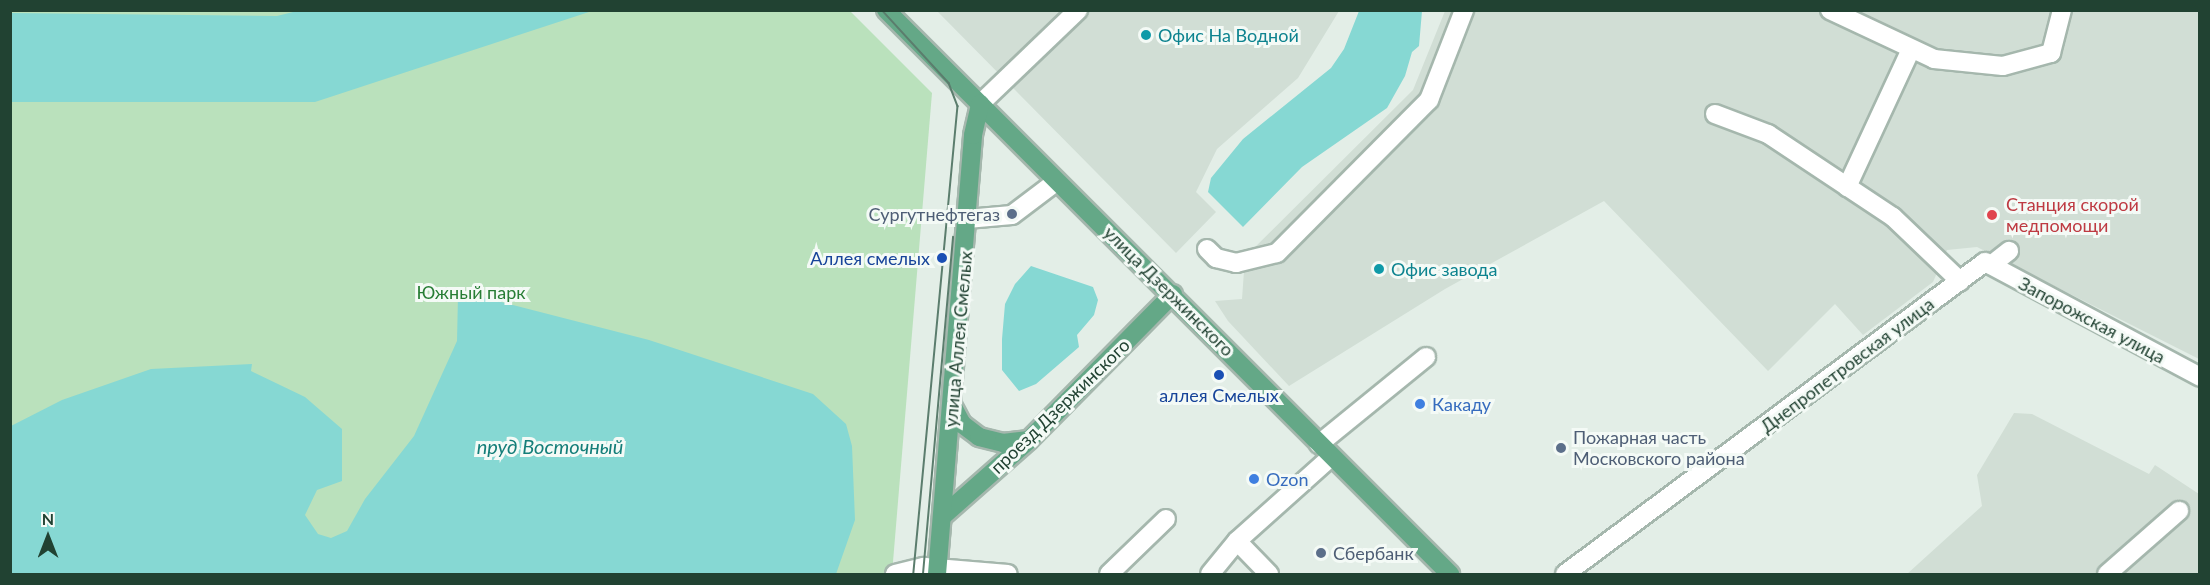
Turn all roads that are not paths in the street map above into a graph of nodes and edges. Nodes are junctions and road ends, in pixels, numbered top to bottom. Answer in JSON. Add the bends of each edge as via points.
{"nodes":[{"id":1,"x":886,"y":10,"type":"edge"},
{"id":2,"x":1078,"y":10,"type":"edge"},
{"id":3,"x":1464,"y":10,"type":"edge"},
{"id":4,"x":1830,"y":10,"type":"edge"},
{"id":5,"x":2062,"y":10,"type":"edge"},
{"id":6,"x":1910,"y":51,"type":"junction"},
{"id":7,"x":980,"y":104,"type":"junction"},
{"id":8,"x":1715,"y":114,"type":"dead end"},
{"id":9,"x":1057,"y":181,"type":"junction"},
{"id":10,"x":1847,"y":187,"type":"junction"},
{"id":11,"x":967,"y":219,"type":"junction"},
{"id":12,"x":1208,"y":249,"type":"dead end"},
{"id":13,"x":2009,"y":251,"type":"dead end"},
{"id":14,"x":1988,"y":264,"type":"junction"},
{"id":15,"x":1960,"y":280,"type":"junction"},
{"id":16,"x":1173,"y":294,"type":"junction"},
{"id":17,"x":1426,"y":357,"type":"dead end"},
{"id":18,"x":2199,"y":376,"type":"edge"},
{"id":19,"x":953,"y":407,"type":"junction"},
{"id":20,"x":1029,"y":440,"type":"junction"},
{"id":21,"x":1325,"y":450,"type":"junction"},
{"id":22,"x":2179,"y":511,"type":"dead end"},
{"id":23,"x":944,"y":515,"type":"junction"},
{"id":24,"x":1166,"y":519,"type":"dead end"},
{"id":25,"x":1237,"y":541,"type":"junction"},
{"id":26,"x":938,"y":571,"type":"edge"},
{"id":27,"x":895,"y":574,"type":"edge"},
{"id":28,"x":1008,"y":574,"type":"edge"},
{"id":29,"x":1108,"y":574,"type":"edge"},
{"id":30,"x":1210,"y":574,"type":"edge"},
{"id":31,"x":1269,"y":574,"type":"edge"},
{"id":32,"x":1450,"y":574,"type":"edge"},
{"id":33,"x":1565,"y":574,"type":"edge"},
{"id":34,"x":2107,"y":574,"type":"edge"}],
"edges":[{"from":1,"to":7,"type":"main road","name":"улица Дзержинского"},
{"from":2,"to":7,"type":"street"},
{"from":3,"to":12,"type":"street","via":[[1429,100],[1277,253],[1236,263],[1216,258]]},
{"from":4,"to":6,"type":"street"},
{"from":5,"to":6,"type":"street","via":[[2051,53],[2013,64],[1934,59]]},
{"from":6,"to":10,"type":"street"},
{"from":7,"to":9,"type":"main road","name":"улица Дзержинского"},
{"from":7,"to":11,"type":"main road","name":"улица Аллея Смелых","via":[[973,135]]},
{"from":8,"to":10,"type":"street","via":[[1768,134]]},
{"from":9,"to":11,"type":"street","via":[[1012,215]]},
{"from":9,"to":16,"type":"main road","name":"улица Дзержинского"},
{"from":10,"to":15,"type":"street","via":[[1893,217]]},
{"from":11,"to":19,"type":"main road","name":"улица Аллея Смелых"},
{"from":13,"to":14,"type":"street","name":"Днепропетровская улица"},
{"from":14,"to":15,"type":"street","name":"Днепропетровская улица"},
{"from":14,"to":18,"type":"street","name":"Запорожская улица"},
{"from":15,"to":33,"type":"street","name":"Днепропетровская улица"},
{"from":16,"to":20,"type":"main road","name":"проезд Дзержинского"},
{"from":16,"to":21,"type":"main road","name":"улица Дзержинского"},
{"from":17,"to":21,"type":"street"},
{"from":19,"to":20,"type":"main road","via":[[962,424],[980,437],[1003,443]]},
{"from":19,"to":23,"type":"main road","name":"улица Аллея Смелых"},
{"from":20,"to":23,"type":"main road","name":"проезд Дзержинского"},
{"from":21,"to":25,"type":"street"},
{"from":21,"to":32,"type":"main road","name":"улица Дзержинского"},
{"from":22,"to":34,"type":"street"},
{"from":23,"to":26,"type":"main road","name":"улица Аллея Смелых"},
{"from":24,"to":29,"type":"street"},
{"from":25,"to":30,"type":"street"},
{"from":25,"to":31,"type":"street"},
{"from":26,"to":27,"type":"street","via":[[914,568]]},
{"from":26,"to":28,"type":"street"}]}
